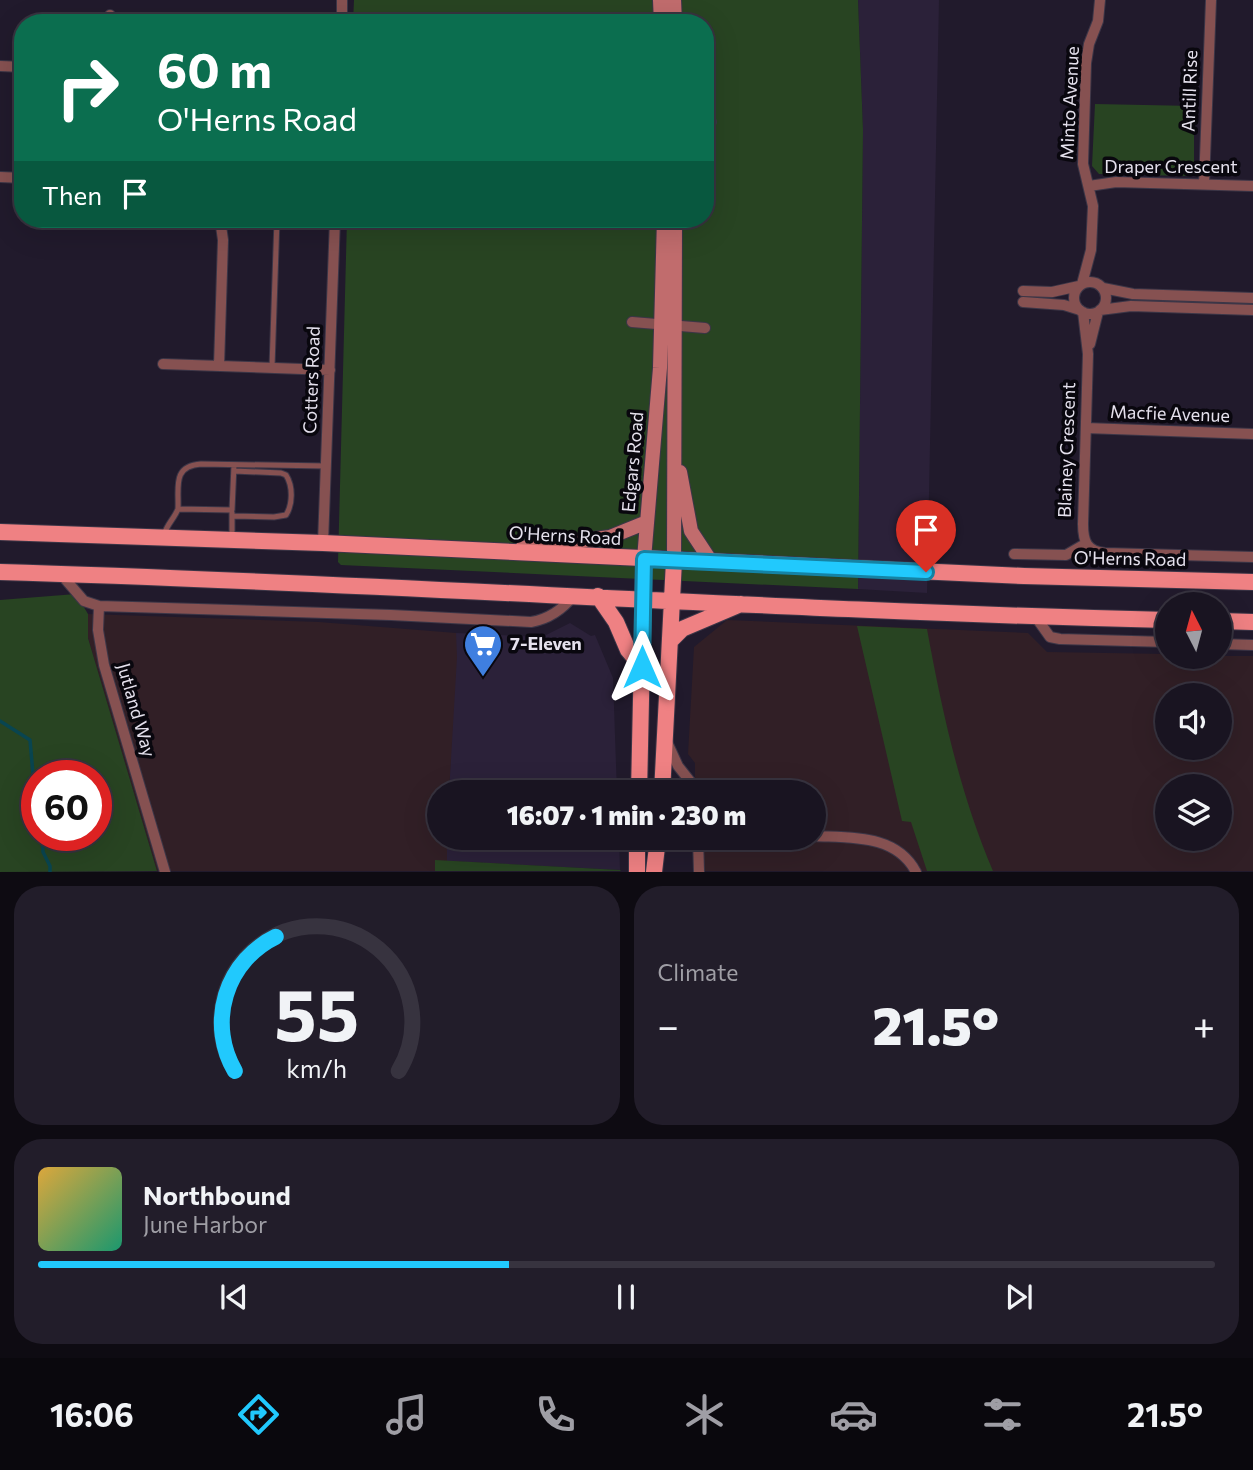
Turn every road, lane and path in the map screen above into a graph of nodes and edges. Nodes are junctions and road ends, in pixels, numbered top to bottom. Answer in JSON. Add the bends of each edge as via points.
{"nodes":[{"id":1,"x":1100,"y":0,"type":"edge"},
{"id":2,"x":1210,"y":0,"type":"edge"},
{"id":3,"x":1204,"y":184,"type":"junction"},
{"id":4,"x":1089,"y":186,"type":"junction"},
{"id":5,"x":1253,"y":186,"type":"edge"},
{"id":6,"x":221,"y":228,"type":"edge"},
{"id":7,"x":225,"y":228,"type":"edge"},
{"id":8,"x":277,"y":228,"type":"edge"},
{"id":9,"x":335,"y":228,"type":"edge"},
{"id":10,"x":664,"y":228,"type":"edge"},
{"id":11,"x":674,"y":228,"type":"edge"},
{"id":12,"x":223,"y":240,"type":"junction"},
{"id":13,"x":1091,"y":250,"type":"junction"},
{"id":14,"x":1081,"y":285,"type":"junction"},
{"id":15,"x":1102,"y":288,"type":"junction"},
{"id":16,"x":1253,"y":298,"type":"edge"},
{"id":17,"x":1253,"y":310,"type":"edge"},
{"id":18,"x":1081,"y":311,"type":"junction"},
{"id":19,"x":1099,"y":311,"type":"junction"},
{"id":20,"x":632,"y":322,"type":"dead end"},
{"id":21,"x":668,"y":326,"type":"junction"},
{"id":22,"x":705,"y":328,"type":"dead end"},
{"id":23,"x":1088,"y":354,"type":"junction"},
{"id":24,"x":163,"y":364,"type":"dead end"},
{"id":25,"x":219,"y":366,"type":"junction"},
{"id":26,"x":272,"y":367,"type":"junction"},
{"id":27,"x":330,"y":370,"type":"junction"},
{"id":28,"x":1086,"y":428,"type":"junction"},
{"id":29,"x":1253,"y":434,"type":"edge"},
{"id":30,"x":674,"y":443,"type":"junction"},
{"id":31,"x":326,"y":466,"type":"junction"},
{"id":32,"x":234,"y":468,"type":"junction"},
{"id":33,"x":178,"y":509,"type":"junction"},
{"id":34,"x":232,"y":513,"type":"junction"},
{"id":35,"x":647,"y":522,"type":"junction"},
{"id":36,"x":0,"y":533,"type":"edge"},
{"id":37,"x":163,"y":538,"type":"junction"},
{"id":38,"x":232,"y":540,"type":"junction"},
{"id":39,"x":323,"y":543,"type":"junction"},
{"id":40,"x":1085,"y":544,"type":"junction"},
{"id":41,"x":493,"y":551,"type":"junction"},
{"id":42,"x":1014,"y":554,"type":"dead end"},
{"id":43,"x":1253,"y":557,"type":"edge"},
{"id":44,"x":644,"y":559,"type":"junction"},
{"id":45,"x":674,"y":561,"type":"junction"},
{"id":46,"x":712,"y":562,"type":"junction"},
{"id":47,"x":0,"y":572,"type":"edge"},
{"id":48,"x":60,"y":573,"type":"junction"},
{"id":49,"x":1253,"y":582,"type":"edge"},
{"id":50,"x":574,"y":595,"type":"junction"},
{"id":51,"x":597,"y":596,"type":"junction"},
{"id":52,"x":642,"y":598,"type":"junction"},
{"id":53,"x":672,"y":600,"type":"junction"},
{"id":54,"x":743,"y":603,"type":"junction"},
{"id":55,"x":99,"y":606,"type":"junction"},
{"id":56,"x":1035,"y":616,"type":"junction"},
{"id":57,"x":1155,"y":620,"type":"edge"},
{"id":58,"x":1232,"y":621,"type":"edge"},
{"id":59,"x":1253,"y":622,"type":"edge"},
{"id":60,"x":670,"y":641,"type":"junction"},
{"id":61,"x":1155,"y":642,"type":"edge"},
{"id":62,"x":1232,"y":644,"type":"edge"},
{"id":63,"x":1253,"y":645,"type":"edge"},
{"id":64,"x":642,"y":667,"type":"junction"},
{"id":65,"x":665,"y":739,"type":"junction"},
{"id":66,"x":639,"y":780,"type":"edge"},
{"id":67,"x":663,"y":780,"type":"edge"},
{"id":68,"x":689,"y":780,"type":"edge"},
{"id":69,"x":826,"y":837,"type":"edge"},
{"id":70,"x":637,"y":850,"type":"edge"},
{"id":71,"x":657,"y":850,"type":"edge"},
{"id":72,"x":698,"y":850,"type":"edge"},
{"id":73,"x":165,"y":872,"type":"edge"},
{"id":74,"x":637,"y":872,"type":"edge"},
{"id":75,"x":654,"y":872,"type":"edge"},
{"id":76,"x":699,"y":872,"type":"edge"},
{"id":77,"x":916,"y":872,"type":"edge"}],
"edges":[{"from":1,"to":4,"type":"street","name":"Minto Avenue","via":[[1086,63],[1083,164]]},
{"from":2,"to":3,"type":"street","name":"Antill Rise"},
{"from":3,"to":4,"type":"street","name":"Draper Crescent","via":[[1107,182]]},
{"from":3,"to":5,"type":"street","name":"Draper Crescent"},
{"from":4,"to":13,"type":"street","name":"Minto Avenue"},
{"from":6,"to":12,"type":"street"},
{"from":7,"to":12,"type":"street"},
{"from":8,"to":26,"type":"lane"},
{"from":9,"to":27,"type":"street","name":"Cotters Road"},
{"from":10,"to":21,"type":"main road","name":"Edgars Road"},
{"from":11,"to":21,"type":"main road","name":"Edgars Road"},
{"from":12,"to":25,"type":"street"},
{"from":13,"to":14,"type":"street","name":"Minto Avenue"},
{"from":13,"to":15,"type":"street","name":"Minto Avenue"},
{"from":14,"to":15,"type":"street","via":[[1093,282]]},
{"from":14,"to":18,"type":"street","via":[[1074,300]]},
{"from":14,"to":18,"type":"street","via":[[1023,296]]},
{"from":15,"to":16,"type":"street","via":[[1133,294]]},
{"from":15,"to":19,"type":"street","via":[[1106,297]]},
{"from":17,"to":19,"type":"street","via":[[1131,306]]},
{"from":18,"to":19,"type":"street"},
{"from":18,"to":23,"type":"street","name":"Blainey Crescent"},
{"from":19,"to":23,"type":"street","name":"Blainey Crescent"},
{"from":20,"to":21,"type":"street"},
{"from":21,"to":22,"type":"street"},
{"from":21,"to":30,"type":"main road","name":"Edgars Road"},
{"from":21,"to":35,"type":"main road","name":"Edgars Road"},
{"from":23,"to":28,"type":"street","name":"Blainey Crescent"},
{"from":24,"to":25,"type":"street"},
{"from":25,"to":26,"type":"street"},
{"from":26,"to":27,"type":"street"},
{"from":27,"to":31,"type":"street","name":"Cotters Road"},
{"from":28,"to":29,"type":"street","name":"Macfie Avenue"},
{"from":28,"to":40,"type":"street","name":"Blainey Crescent"},
{"from":30,"to":45,"type":"main road","name":"Edgars Road"},
{"from":30,"to":46,"type":"main road","via":[[691,531]]},
{"from":31,"to":32,"type":"lane"},
{"from":31,"to":39,"type":"street","name":"Cotters Road"},
{"from":32,"to":33,"type":"lane","via":[[201,464],[183,469]]},
{"from":32,"to":34,"type":"lane"},
{"from":32,"to":34,"type":"lane","via":[[281,473],[291,486],[286,514]]},
{"from":33,"to":34,"type":"lane"},
{"from":33,"to":37,"type":"lane"},
{"from":34,"to":38,"type":"lane"},
{"from":35,"to":41,"type":"main road","via":[[610,537]]},
{"from":35,"to":44,"type":"main road","name":"Edgars Road"},
{"from":36,"to":37,"type":"main road","name":"O'Herns Road"},
{"from":37,"to":38,"type":"main road","name":"O'Herns Road"},
{"from":38,"to":39,"type":"main road","name":"O'Herns Road"},
{"from":39,"to":41,"type":"main road","name":"O'Herns Road"},
{"from":40,"to":42,"type":"street","via":[[1066,555]]},
{"from":40,"to":43,"type":"street","via":[[1105,553]]},
{"from":41,"to":44,"type":"main road","name":"O'Herns Road"},
{"from":44,"to":45,"type":"main road","name":"O'Herns Road"},
{"from":44,"to":52,"type":"main road","name":"Edgars Road"},
{"from":45,"to":46,"type":"main road","name":"O'Herns Road"},
{"from":45,"to":53,"type":"main road","name":"Edgars Road"},
{"from":46,"to":49,"type":"main road","name":"O'Herns Road"},
{"from":47,"to":48,"type":"main road"},
{"from":48,"to":50,"type":"main road"},
{"from":48,"to":55,"type":"street","via":[[84,601]]},
{"from":50,"to":51,"type":"main road"},
{"from":50,"to":55,"type":"street","via":[[547,618],[531,622]]},
{"from":51,"to":52,"type":"main road"},
{"from":51,"to":64,"type":"main road"},
{"from":52,"to":53,"type":"main road"},
{"from":52,"to":64,"type":"main road","name":"Edgars Road"},
{"from":53,"to":54,"type":"main road"},
{"from":53,"to":60,"type":"main road","name":"Edgars Road"},
{"from":54,"to":56,"type":"main road"},
{"from":54,"to":60,"type":"main road","via":[[682,629]]},
{"from":55,"to":73,"type":"street","name":"Jutland Way","via":[[104,666]]},
{"from":56,"to":57,"type":"main road"},
{"from":56,"to":61,"type":"street","via":[[1050,636],[1060,639]]},
{"from":58,"to":59,"type":"main road"},
{"from":60,"to":65,"type":"main road","name":"Edgars Road"},
{"from":62,"to":63,"type":"street"},
{"from":64,"to":66,"type":"main road","name":"Edgars Road"},
{"from":65,"to":67,"type":"main road","name":"Edgars Road"},
{"from":65,"to":68,"type":"street"},
{"from":69,"to":77,"type":"street","via":[[886,844]]},
{"from":70,"to":74,"type":"main road"},
{"from":71,"to":75,"type":"main road"},
{"from":72,"to":76,"type":"street"}]}
